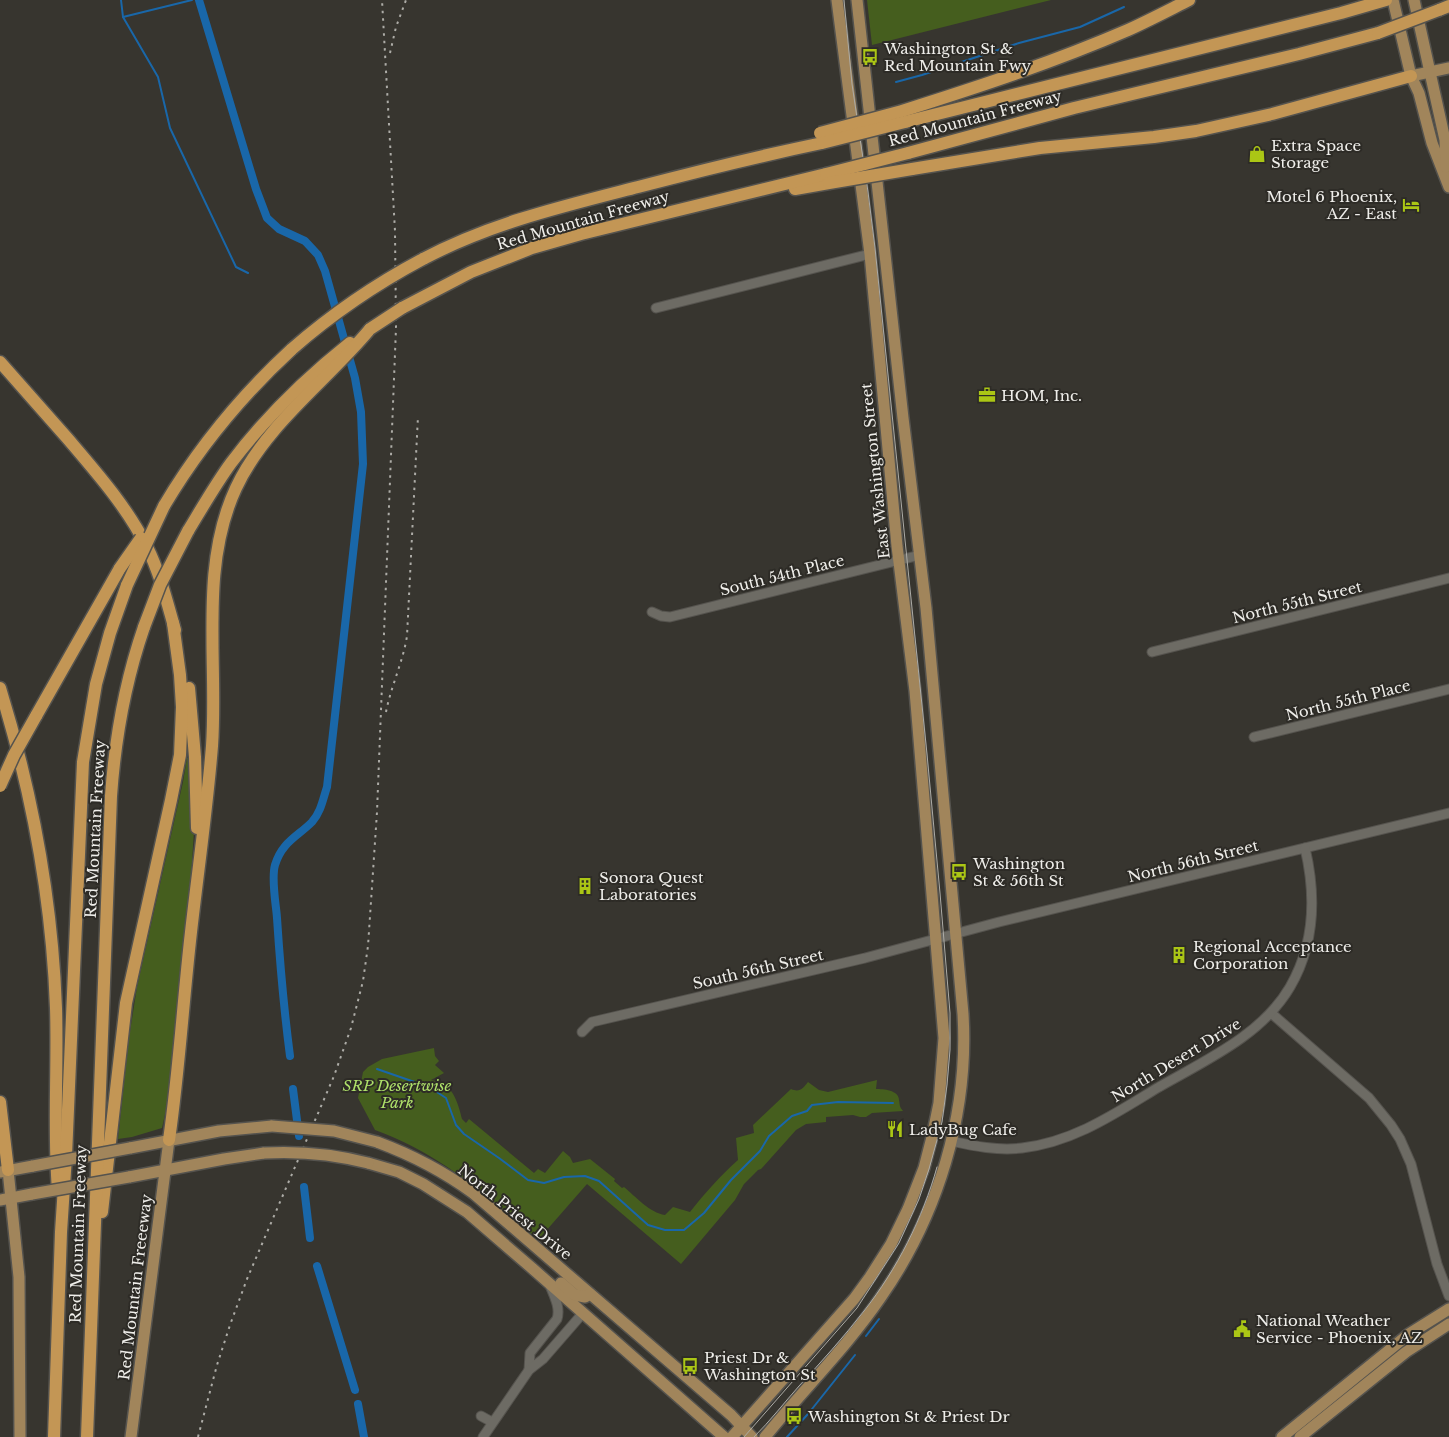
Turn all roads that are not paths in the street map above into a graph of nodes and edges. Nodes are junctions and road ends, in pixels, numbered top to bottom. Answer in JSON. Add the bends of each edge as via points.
{"nodes":[{"id":1,"x":837,"y":0,"type":"edge"},
{"id":2,"x":857,"y":0,"type":"edge"},
{"id":3,"x":1189,"y":0,"type":"edge"},
{"id":4,"x":1386,"y":0,"type":"edge"},
{"id":5,"x":1393,"y":0,"type":"edge"},
{"id":6,"x":1414,"y":0,"type":"edge"},
{"id":7,"x":1444,"y":8,"type":"edge"},
{"id":8,"x":1449,"y":68,"type":"edge"},
{"id":9,"x":1430,"y":73,"type":"junction"},
{"id":10,"x":1411,"y":76,"type":"junction"},
{"id":11,"x":904,"y":117,"type":"junction"},
{"id":12,"x":1447,"y":140,"type":"edge"},
{"id":13,"x":827,"y":179,"type":"junction"},
{"id":14,"x":1448,"y":182,"type":"edge"},
{"id":15,"x":870,"y":254,"type":"junction"},
{"id":16,"x":656,"y":308,"type":"dead end"},
{"id":17,"x":0,"y":362,"type":"edge"},
{"id":18,"x":316,"y":378,"type":"junction"},
{"id":19,"x":164,"y":506,"type":"junction"},
{"id":20,"x":920,"y":554,"type":"junction"},
{"id":21,"x":899,"y":560,"type":"junction"},
{"id":22,"x":1449,"y":578,"type":"edge"},
{"id":23,"x":652,"y":612,"type":"dead end"},
{"id":24,"x":173,"y":622,"type":"junction"},
{"id":25,"x":1152,"y":652,"type":"dead end"},
{"id":26,"x":0,"y":688,"type":"edge"},
{"id":27,"x":1449,"y":689,"type":"edge"},
{"id":28,"x":1254,"y":738,"type":"dead end"},
{"id":29,"x":0,"y":786,"type":"edge"},
{"id":30,"x":1449,"y":813,"type":"edge"},
{"id":31,"x":1305,"y":848,"type":"junction"},
{"id":32,"x":192,"y":930,"type":"junction"},
{"id":33,"x":957,"y":934,"type":"junction"},
{"id":34,"x":939,"y":939,"type":"junction"},
{"id":35,"x":1271,"y":1013,"type":"junction"},
{"id":36,"x":582,"y":1032,"type":"dead end"},
{"id":37,"x":0,"y":1102,"type":"edge"},
{"id":38,"x":169,"y":1140,"type":"junction"},
{"id":39,"x":951,"y":1141,"type":"junction"},
{"id":40,"x":166,"y":1170,"type":"junction"},
{"id":41,"x":4,"y":1171,"type":"edge"},
{"id":42,"x":6,"y":1199,"type":"edge"},
{"id":43,"x":61,"y":1232,"type":"junction"},
{"id":44,"x":533,"y":1268,"type":"junction"},
{"id":45,"x":94,"y":1276,"type":"junction"},
{"id":46,"x":548,"y":1282,"type":"junction"},
{"id":47,"x":590,"y":1294,"type":"junction"},
{"id":48,"x":1449,"y":1296,"type":"edge"},
{"id":49,"x":1449,"y":1309,"type":"edge"},
{"id":50,"x":583,"y":1313,"type":"junction"},
{"id":51,"x":1449,"y":1324,"type":"edge"},
{"id":52,"x":529,"y":1370,"type":"junction"},
{"id":53,"x":480,"y":1416,"type":"dead end"},
{"id":54,"x":492,"y":1422,"type":"junction"},
{"id":55,"x":775,"y":1424,"type":"junction"},
{"id":56,"x":742,"y":1426,"type":"junction"},
{"id":57,"x":20,"y":1437,"type":"edge"},
{"id":58,"x":54,"y":1437,"type":"edge"},
{"id":59,"x":87,"y":1437,"type":"edge"},
{"id":60,"x":131,"y":1437,"type":"edge"},
{"id":61,"x":483,"y":1437,"type":"edge"},
{"id":62,"x":724,"y":1437,"type":"edge"},
{"id":63,"x":732,"y":1437,"type":"edge"},
{"id":64,"x":752,"y":1437,"type":"edge"},
{"id":65,"x":765,"y":1437,"type":"edge"},
{"id":66,"x":772,"y":1437,"type":"edge"},
{"id":67,"x":1282,"y":1437,"type":"edge"},
{"id":68,"x":1300,"y":1437,"type":"edge"}],
"edges":[{"from":1,"to":15,"type":"main road","name":"East Washington Street"},
{"from":2,"to":20,"type":"main road"},
{"from":3,"to":11,"type":"highway","via":[[1128,29]]},
{"from":4,"to":11,"type":"highway","name":"Red Mountain Freeway"},
{"from":5,"to":10,"type":"main road"},
{"from":6,"to":9,"type":"main road"},
{"from":7,"to":13,"type":"highway","name":"Red Mountain Freeway","bridge":true,"via":[[1378,33],[1091,104],[908,153]]},
{"from":8,"to":9,"type":"main road"},
{"from":9,"to":10,"type":"main road"},
{"from":9,"to":12,"type":"main road"},
{"from":10,"to":13,"type":"highway","bridge":true,"via":[[1196,131],[1040,148]]},
{"from":10,"to":14,"type":"main road"},
{"from":11,"to":19,"type":"highway","name":"Red Mountain Freeway","bridge":true,"via":[[525,217],[482,232],[423,259],[354,300],[292,349],[220,424]]},
{"from":12,"to":14,"type":"main road"},
{"from":13,"to":18,"type":"highway","name":"Red Mountain Freeway","bridge":true,"via":[[740,195],[532,248],[471,272],[423,296],[370,329]]},
{"from":15,"to":16,"type":"street"},
{"from":15,"to":21,"type":"main road","name":"East Washington Street"},
{"from":17,"to":24,"type":"highway","via":[[118,500],[152,558]]},
{"from":18,"to":32,"type":"highway","via":[[249,465],[232,499],[218,543],[213,594],[212,745]]},
{"from":18,"to":45,"type":"highway","name":"Red Mountain Freeway","bridge":true,"via":[[282,404],[240,452],[210,494],[163,579],[131,670],[122,708],[112,783]]},
{"from":19,"to":29,"type":"highway","bridge":true,"via":[[120,568],[14,755]]},
{"from":19,"to":43,"type":"highway","name":"Red Mountain Freeway","bridge":true,"via":[[127,585],[110,634],[96,684],[83,762]]},
{"from":20,"to":21,"type":"street","name":"South 54th Place"},
{"from":20,"to":33,"type":"main road"},
{"from":21,"to":23,"type":"street","name":"South 54th Place","via":[[670,617]]},
{"from":21,"to":34,"type":"main road","name":"East Washington Street"},
{"from":22,"to":25,"type":"street","name":"North 55th Street"},
{"from":24,"to":32,"type":"highway","via":[[185,663],[195,757],[197,841]]},
{"from":24,"to":45,"type":"highway","via":[[182,700],[180,755],[126,1003]]},
{"from":26,"to":43,"type":"highway","via":[[29,794],[49,917],[56,1018],[55,1151]]},
{"from":27,"to":28,"type":"street","name":"North 55th Place"},
{"from":30,"to":31,"type":"street","name":"North 56th Street"},
{"from":31,"to":33,"type":"street","name":"North 56th Street"},
{"from":31,"to":35,"type":"street","name":"North Desert Drive","via":[[1312,885],[1306,947],[1293,981]]},
{"from":32,"to":38,"type":"highway"},
{"from":33,"to":34,"type":"street","name":"North 56th Street"},
{"from":33,"to":39,"type":"main road","via":[[964,1041],[960,1103]]},
{"from":34,"to":36,"type":"street","name":"South 56th Street","via":[[592,1022]]},
{"from":34,"to":56,"type":"main road","name":"East Washington Street","via":[[942,1076],[932,1137],[912,1199],[891,1244],[854,1299]]},
{"from":35,"to":39,"type":"street","name":"North Desert Drive","via":[[1225,1049],[1072,1136],[1032,1147],[1004,1149]]},
{"from":35,"to":48,"type":"street","via":[[1369,1098],[1400,1139],[1411,1164],[1435,1258]]},
{"from":37,"to":41,"type":"highway"},
{"from":38,"to":40,"type":"main road","name":"Red Mountain Freeeway"},
{"from":38,"to":41,"type":"main road","name":"North Priest Drive","bridge":true},
{"from":38,"to":47,"type":"main road","name":"North Priest Drive","bridge":true,"via":[[231,1129],[272,1126],[328,1130],[377,1142],[415,1158],[463,1186]]},
{"from":39,"to":55,"type":"main road","via":[[930,1208],[895,1276],[858,1327]]},
{"from":40,"to":42,"type":"main road","name":"North Priest Drive","bridge":true},
{"from":40,"to":44,"type":"main road","name":"North Priest Drive","bridge":true,"via":[[264,1153],[312,1153],[368,1163],[399,1172],[446,1198]]},
{"from":40,"to":60,"type":"main road","name":"Red Mountain Freeeway"},
{"from":41,"to":42,"type":"main road"},
{"from":42,"to":57,"type":"main road","via":[[19,1286]]},
{"from":43,"to":58,"type":"highway","name":"Red Mountain Freeway"},
{"from":44,"to":46,"type":"main road","name":"North Priest Drive"},
{"from":44,"to":47,"type":"main road","via":[[552,1275],[575,1295],[585,1297]]},
{"from":45,"to":59,"type":"highway","name":"Red Mountain Freeway"},
{"from":46,"to":50,"type":"main road","name":"North Priest Drive"},
{"from":46,"to":52,"type":"street","via":[[557,1319],[530,1353]]},
{"from":47,"to":56,"type":"main road","name":"North Priest Drive"},
{"from":49,"to":67,"type":"main road","via":[[1409,1334]]},
{"from":50,"to":52,"type":"street","via":[[543,1359]]},
{"from":50,"to":62,"type":"main road","name":"North Priest Drive"},
{"from":51,"to":68,"type":"main road","via":[[1406,1352]]},
{"from":52,"to":54,"type":"street"},
{"from":53,"to":54,"type":"street"},
{"from":54,"to":61,"type":"street"},
{"from":55,"to":65,"type":"main road"},
{"from":55,"to":66,"type":"main road"},
{"from":56,"to":63,"type":"main road","name":"East Washington Street"},
{"from":56,"to":64,"type":"main road","name":"North Priest Drive"}]}
